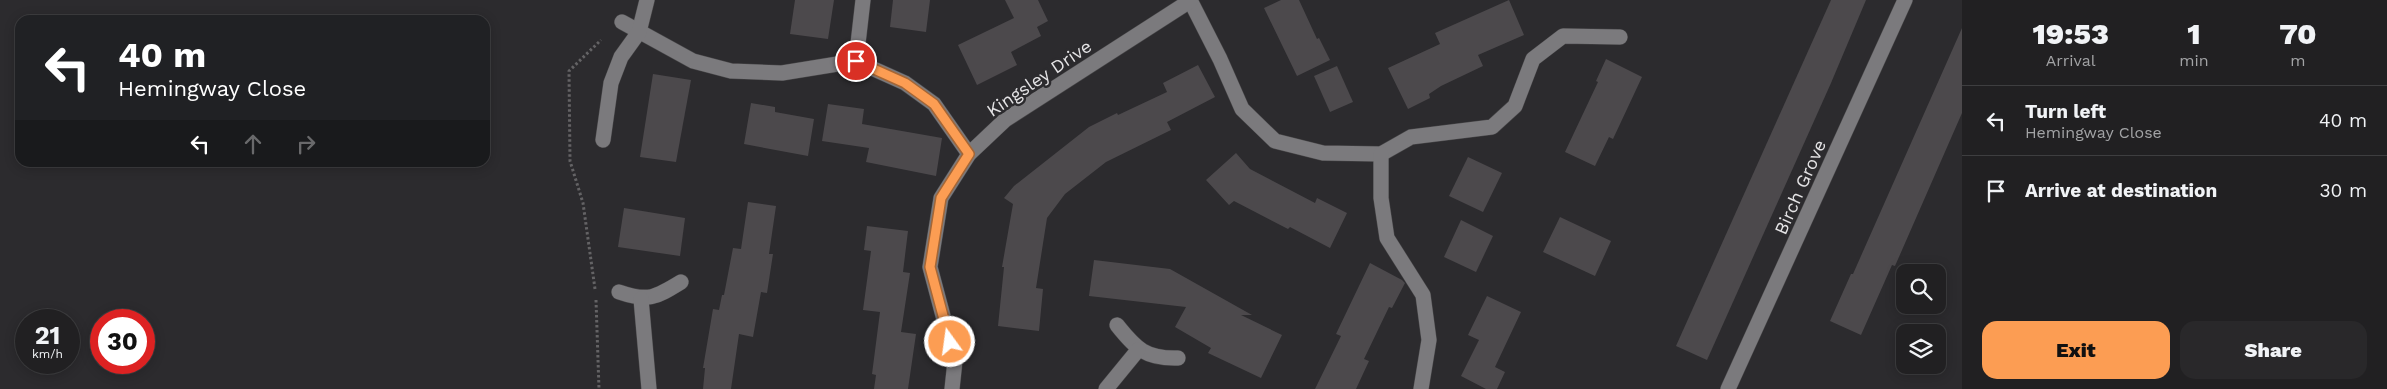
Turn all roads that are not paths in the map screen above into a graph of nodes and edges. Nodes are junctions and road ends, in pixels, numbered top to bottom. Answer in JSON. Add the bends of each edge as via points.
{"nodes":[{"id":1,"x":647,"y":0,"type":"edge"},
{"id":2,"x":863,"y":0,"type":"edge"},
{"id":3,"x":1906,"y":0,"type":"edge"},
{"id":4,"x":1190,"y":1,"type":"edge"},
{"id":5,"x":622,"y":22,"type":"road end"},
{"id":6,"x":639,"y":32,"type":"junction"},
{"id":7,"x":1620,"y":36,"type":"dead end"},
{"id":8,"x":856,"y":61,"type":"junction"},
{"id":9,"x":603,"y":140,"type":"dead end"},
{"id":10,"x":969,"y":154,"type":"junction"},
{"id":11,"x":1380,"y":154,"type":"junction"},
{"id":12,"x":681,"y":282,"type":"dead end"},
{"id":13,"x":619,"y":292,"type":"dead end"},
{"id":14,"x":641,"y":299,"type":"junction"},
{"id":15,"x":1117,"y":325,"type":"dead end"},
{"id":16,"x":1138,"y":350,"type":"junction"},
{"id":17,"x":1178,"y":358,"type":"dead end"},
{"id":18,"x":649,"y":389,"type":"edge"},
{"id":19,"x":952,"y":389,"type":"edge"},
{"id":20,"x":1106,"y":389,"type":"edge"},
{"id":21,"x":1421,"y":389,"type":"edge"},
{"id":22,"x":1728,"y":389,"type":"edge"}],
"edges":[{"from":1,"to":6,"type":"street"},
{"from":2,"to":8,"type":"street"},
{"from":3,"to":22,"type":"street","name":"Birch Grove"},
{"from":4,"to":10,"type":"street","name":"Kingsley Drive","via":[[1005,120]]},
{"from":4,"to":11,"type":"street","via":[[1242,109],[1275,141],[1323,153]]},
{"from":5,"to":6,"type":"street"},
{"from":6,"to":8,"type":"street","via":[[693,61],[731,71],[782,73]]},
{"from":6,"to":9,"type":"street","via":[[621,57],[611,83]]},
{"from":7,"to":11,"type":"street","via":[[1563,36],[1533,59],[1515,106],[1492,127],[1411,137]]},
{"from":8,"to":10,"type":"street","via":[[905,83],[934,104]]},
{"from":10,"to":19,"type":"street","name":"Kingsley Drive","via":[[941,198],[930,267],[954,361]]},
{"from":11,"to":21,"type":"street","via":[[1381,198],[1387,238],[1423,295],[1429,340]]},
{"from":12,"to":14,"type":"street","via":[[664,293]]},
{"from":13,"to":14,"type":"street"},
{"from":14,"to":18,"type":"street"},
{"from":15,"to":16,"type":"street"},
{"from":16,"to":17,"type":"street","via":[[1164,358]]},
{"from":16,"to":20,"type":"street"}]}
